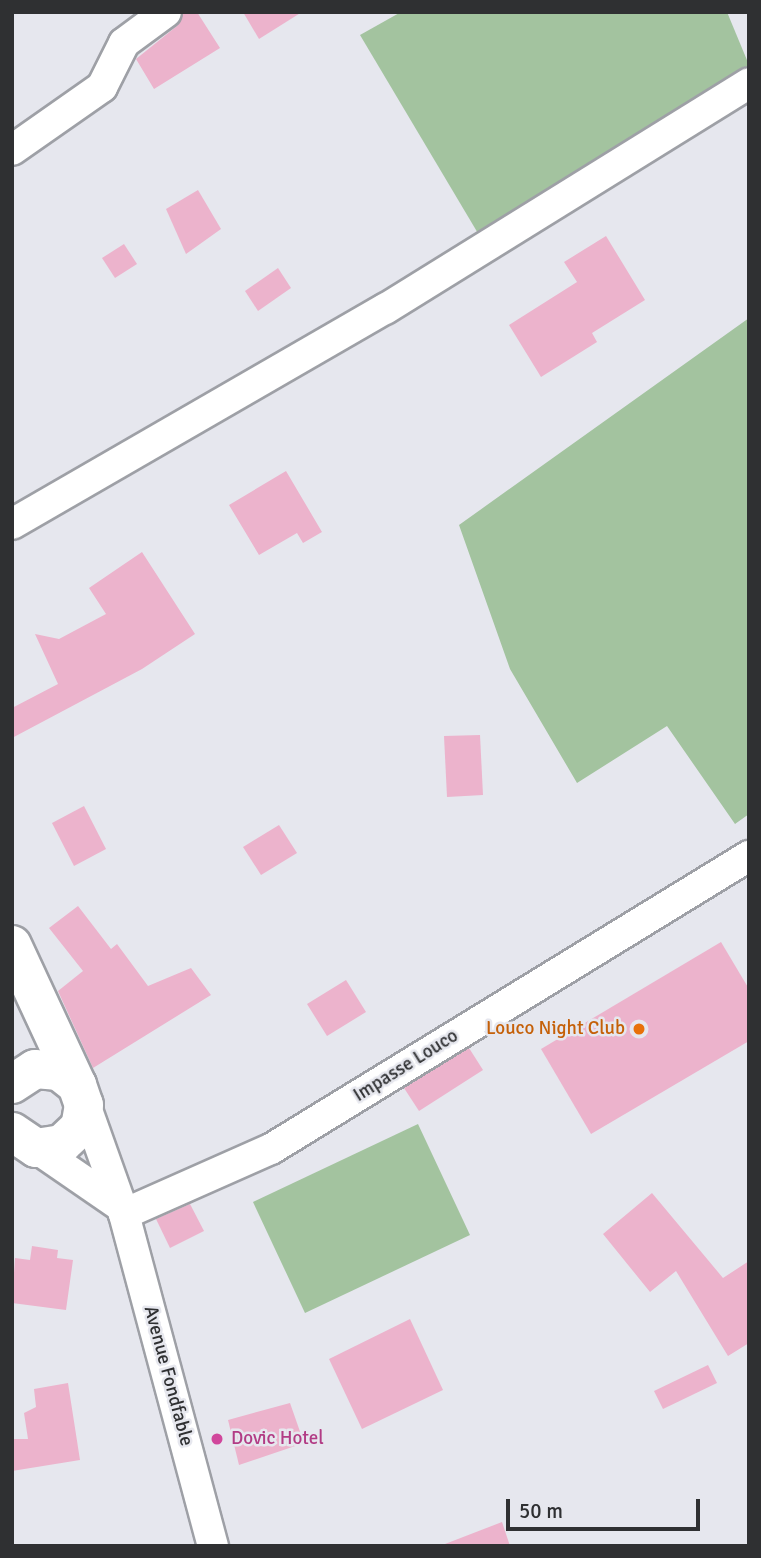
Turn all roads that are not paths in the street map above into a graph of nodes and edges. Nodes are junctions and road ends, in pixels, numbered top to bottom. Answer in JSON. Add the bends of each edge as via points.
{"nodes":[{"id":1,"x":166,"y":12,"type":"edge"},
{"id":2,"x":749,"y":83,"type":"edge"},
{"id":3,"x":12,"y":150,"type":"edge"},
{"id":4,"x":12,"y":524,"type":"edge"},
{"id":5,"x":749,"y":856,"type":"edge"},
{"id":6,"x":12,"y":945,"type":"edge"},
{"id":7,"x":28,"y":986,"type":"junction"},
{"id":8,"x":18,"y":1079,"type":"edge"},
{"id":9,"x":79,"y":1089,"type":"junction"},
{"id":10,"x":21,"y":1141,"type":"edge"},
{"id":11,"x":123,"y":1210,"type":"junction"},
{"id":12,"x":213,"y":1546,"type":"edge"}],
"edges":[{"from":1,"to":3,"type":"street","via":[[124,43],[102,87]]},
{"from":2,"to":4,"type":"street","via":[[385,309]]},
{"from":5,"to":11,"type":"street","name":"Impasse Louco","via":[[271,1149]]},
{"from":6,"to":7,"type":"street"},
{"from":7,"to":8,"type":"street"},
{"from":7,"to":9,"type":"street"},
{"from":8,"to":9,"type":"street","via":[[47,1068]]},
{"from":9,"to":10,"type":"street","via":[[83,1116],[73,1136],[50,1148]]},
{"from":9,"to":11,"type":"street","name":"Avenue Fondfable"},
{"from":10,"to":11,"type":"street"},
{"from":11,"to":12,"type":"street","name":"Avenue Fondfable"}]}
